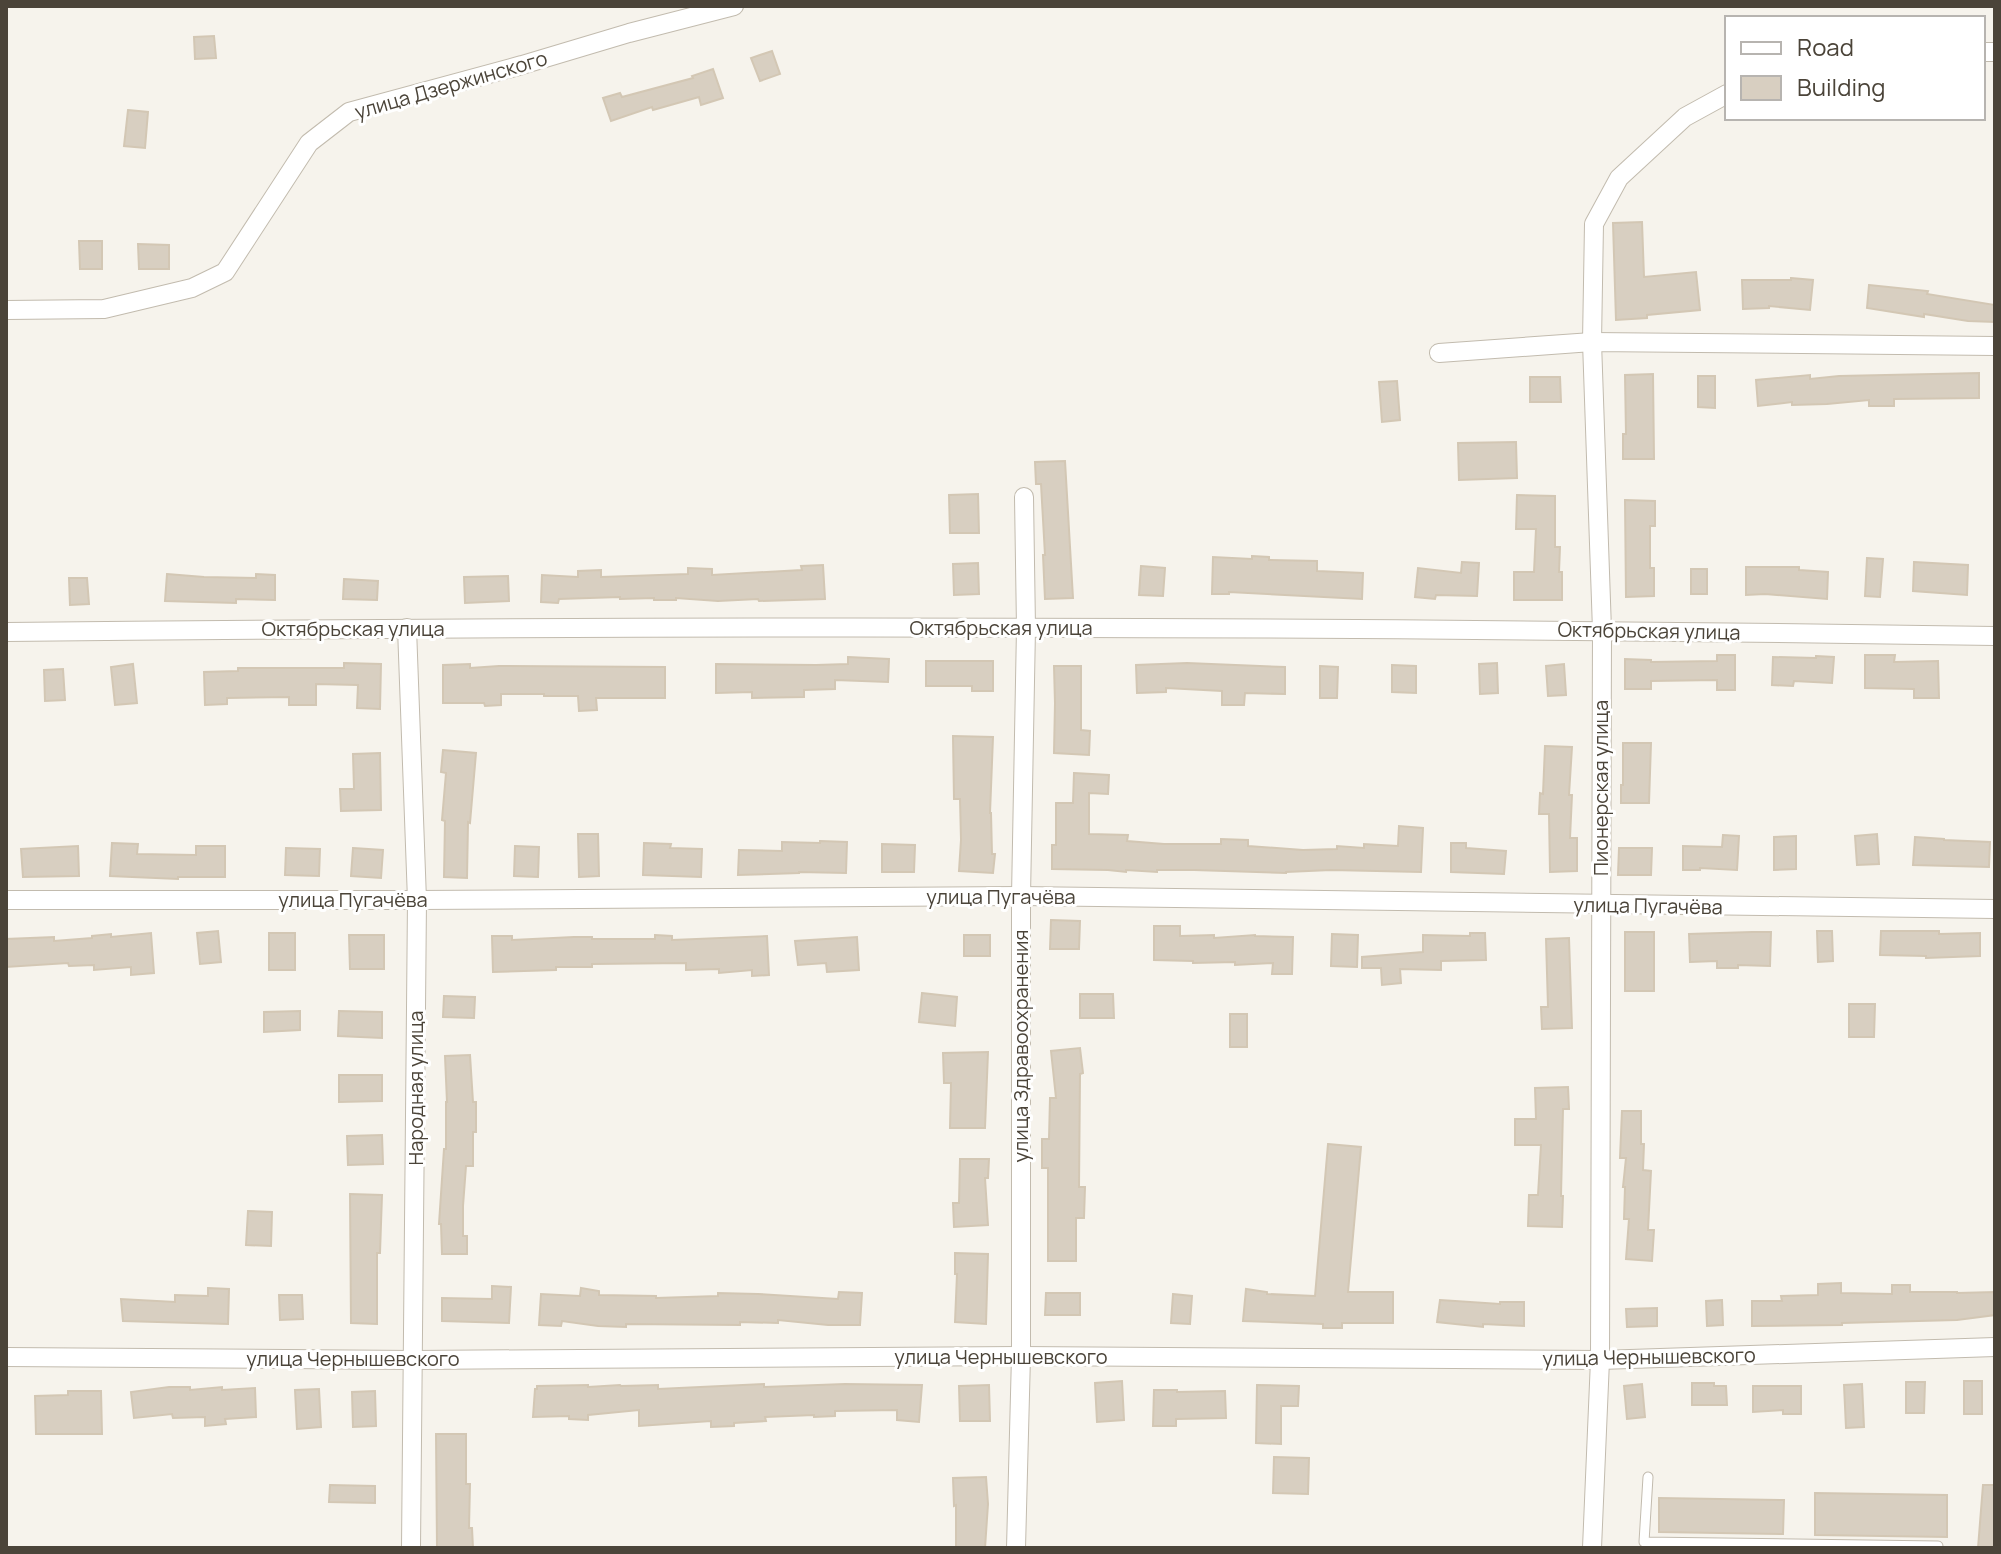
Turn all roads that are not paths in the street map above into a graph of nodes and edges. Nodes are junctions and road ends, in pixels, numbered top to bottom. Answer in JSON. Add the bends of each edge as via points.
{"nodes":[{"id":1,"x":734,"y":6,"type":"edge"},
{"id":2,"x":1725,"y":95,"type":"edge"},
{"id":3,"x":6,"y":310,"type":"edge"},
{"id":4,"x":1592,"y":342,"type":"junction"},
{"id":5,"x":1995,"y":346,"type":"edge"},
{"id":6,"x":1439,"y":353,"type":"dead end"},
{"id":7,"x":1024,"y":497,"type":"dead end"},
{"id":8,"x":407,"y":628,"type":"junction"},
{"id":9,"x":1026,"y":628,"type":"junction"},
{"id":10,"x":1602,"y":630,"type":"junction"},
{"id":11,"x":6,"y":632,"type":"edge"},
{"id":12,"x":1995,"y":636,"type":"edge"},
{"id":13,"x":1021,"y":896,"type":"junction"},
{"id":14,"x":6,"y":900,"type":"edge"},
{"id":15,"x":417,"y":900,"type":"junction"},
{"id":16,"x":1601,"y":905,"type":"junction"},
{"id":17,"x":1995,"y":909,"type":"edge"},
{"id":18,"x":1995,"y":1347,"type":"edge"},
{"id":19,"x":1021,"y":1356,"type":"junction"},
{"id":20,"x":6,"y":1357,"type":"edge"},
{"id":21,"x":413,"y":1360,"type":"junction"},
{"id":22,"x":1600,"y":1360,"type":"junction"},
{"id":23,"x":1648,"y":1477,"type":"dead end"},
{"id":24,"x":1938,"y":1546,"type":"edge"},
{"id":25,"x":411,"y":1548,"type":"edge"},
{"id":26,"x":1016,"y":1548,"type":"edge"},
{"id":27,"x":1592,"y":1548,"type":"edge"}],
"edges":[{"from":1,"to":3,"type":"street","name":"улица Дзержинского","via":[[349,112],[309,143],[225,272],[192,288],[104,309]]},
{"from":2,"to":4,"type":"street","name":"Пионерская улица","via":[[1685,117],[1619,178],[1594,224]]},
{"from":4,"to":5,"type":"street"},
{"from":4,"to":6,"type":"street"},
{"from":4,"to":10,"type":"street","name":"Пионерская улица"},
{"from":7,"to":9,"type":"street","name":"улица Здравоохранения"},
{"from":8,"to":9,"type":"street","name":"Октябрьская улица"},
{"from":8,"to":11,"type":"street","name":"Октябрьская улица"},
{"from":8,"to":15,"type":"street","name":"Народная улица"},
{"from":9,"to":10,"type":"street","name":"Октябрьская улица"},
{"from":9,"to":13,"type":"street","name":"улица Здравоохранения"},
{"from":10,"to":12,"type":"street","name":"Октябрьская улица"},
{"from":10,"to":16,"type":"street","name":"Пионерская улица"},
{"from":13,"to":15,"type":"street","name":"улица Пугачёва"},
{"from":13,"to":16,"type":"street","name":"улица Пугачёва"},
{"from":13,"to":19,"type":"street","name":"улица Здравоохранения"},
{"from":14,"to":15,"type":"street","name":"улица Пугачёва"},
{"from":15,"to":21,"type":"street","name":"Народная улица"},
{"from":16,"to":17,"type":"street","name":"улица Пугачёва"},
{"from":16,"to":22,"type":"street","name":"Пионерская улица"},
{"from":18,"to":22,"type":"street","name":"улица Чернышевского"},
{"from":19,"to":21,"type":"street","name":"улица Чернышевского"},
{"from":19,"to":22,"type":"street","name":"улица Чернышевского"},
{"from":19,"to":26,"type":"street","name":"улица Здравоохранения"},
{"from":20,"to":21,"type":"street","name":"улица Чернышевского"},
{"from":21,"to":25,"type":"street","name":"Народная улица"},
{"from":22,"to":27,"type":"street","name":"Пионерская улица"},
{"from":23,"to":24,"type":"lane","via":[[1644,1542]]}]}
